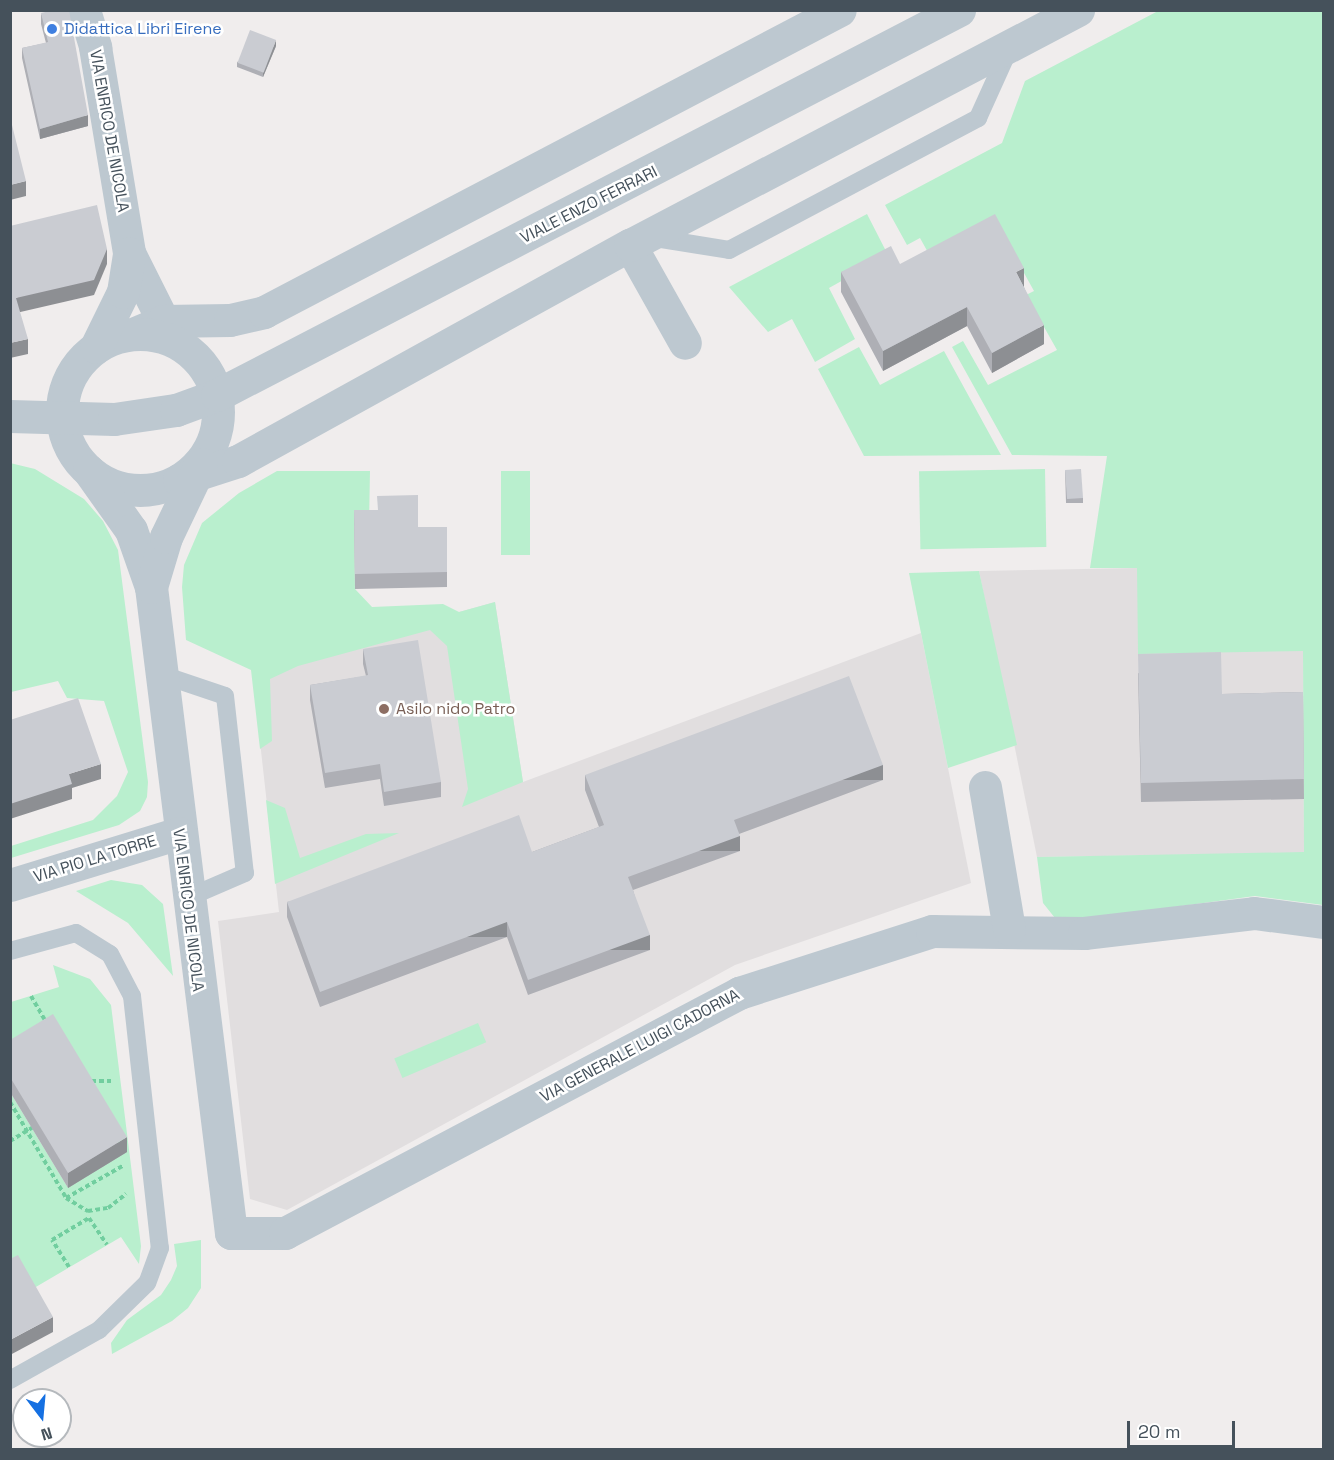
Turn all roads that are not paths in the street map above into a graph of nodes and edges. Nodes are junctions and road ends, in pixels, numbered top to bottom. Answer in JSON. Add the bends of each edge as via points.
{"nodes":[{"id":1,"x":84,"y":10,"type":"edge"},
{"id":2,"x":840,"y":10,"type":"edge"},
{"id":3,"x":959,"y":10,"type":"edge"},
{"id":4,"x":1078,"y":10,"type":"edge"},
{"id":5,"x":1010,"y":46,"type":"junction"},
{"id":6,"x":639,"y":241,"type":"junction"},
{"id":7,"x":129,"y":253,"type":"junction"},
{"id":8,"x":164,"y":321,"type":"junction"},
{"id":9,"x":134,"y":334,"type":"junction"},
{"id":10,"x":685,"y":343,"type":"dead end"},
{"id":11,"x":96,"y":347,"type":"junction"},
{"id":12,"x":187,"y":349,"type":"junction"},
{"id":13,"x":217,"y":395,"type":"junction"},
{"id":14,"x":10,"y":416,"type":"edge"},
{"id":15,"x":62,"y":417,"type":"junction"},
{"id":16,"x":89,"y":471,"type":"junction"},
{"id":17,"x":192,"y":472,"type":"junction"},
{"id":18,"x":151,"y":587,"type":"junction"},
{"id":19,"x":163,"y":675,"type":"junction"},
{"id":20,"x":985,"y":787,"type":"dead end"},
{"id":21,"x":178,"y":834,"type":"junction"},
{"id":22,"x":10,"y":885,"type":"edge"},
{"id":23,"x":187,"y":898,"type":"junction"},
{"id":24,"x":1323,"y":922,"type":"edge"},
{"id":25,"x":1009,"y":929,"type":"junction"},
{"id":26,"x":10,"y":951,"type":"edge"},
{"id":27,"x":231,"y":1233,"type":"joint"},
{"id":28,"x":10,"y":1380,"type":"edge"}],
"edges":[{"from":1,"to":7,"type":"street","name":"VIA ENRICO DE NICOLA","via":[[95,47]]},
{"from":2,"to":8,"type":"street","via":[[264,312],[230,320]]},
{"from":3,"to":13,"type":"street","name":"VIALE ENZO FERRARI"},
{"from":4,"to":5,"type":"street"},
{"from":5,"to":6,"type":"street"},
{"from":5,"to":6,"type":"lane","via":[[978,118],[729,250]]},
{"from":6,"to":10,"type":"street"},
{"from":6,"to":17,"type":"street","via":[[238,461]]},
{"from":7,"to":8,"type":"street"},
{"from":7,"to":11,"type":"street","via":[[123,292]]},
{"from":8,"to":9,"type":"street"},
{"from":8,"to":12,"type":"street"},
{"from":9,"to":11,"type":"street"},
{"from":9,"to":12,"type":"street","via":[[161,337]]},
{"from":11,"to":15,"type":"street","via":[[70,378]]},
{"from":12,"to":13,"type":"street","via":[[206,369]]},
{"from":13,"to":15,"type":"street","name":"VIALE ENZO FERRARI","via":[[176,410],[114,418]]},
{"from":13,"to":17,"type":"street","via":[[214,440]]},
{"from":14,"to":15,"type":"street","name":"VIALE ENZO FERRARI"},
{"from":15,"to":16,"type":"street","via":[[70,447]]},
{"from":16,"to":17,"type":"street","via":[[110,484],[132,490],[156,488]]},
{"from":16,"to":18,"type":"street","via":[[131,530]]},
{"from":17,"to":18,"type":"street"},
{"from":18,"to":19,"type":"street","name":"VIA ENRICO DE NICOLA"},
{"from":19,"to":21,"type":"street","name":"VIA ENRICO DE NICOLA"},
{"from":19,"to":23,"type":"lane","via":[[225,696],[244,862],[245,873]]},
{"from":20,"to":25,"type":"street"},
{"from":21,"to":22,"type":"street","name":"VIA PIO LA TORRE"},
{"from":21,"to":23,"type":"street","name":"VIA ENRICO DE NICOLA"},
{"from":23,"to":27,"type":"street","name":"VIA ENRICO DE NICOLA"},
{"from":24,"to":25,"type":"street","name":"VIA GENERALE LUIGI CADORNA","via":[[1254,913],[1084,933]]},
{"from":25,"to":27,"type":"street","name":"VIA GENERALE LUIGI CADORNA","via":[[932,931],[739,993],[285,1233]]},
{"from":26,"to":28,"type":"lane","via":[[76,933],[110,954],[132,996],[160,1248],[147,1283],[99,1330]]}]}
